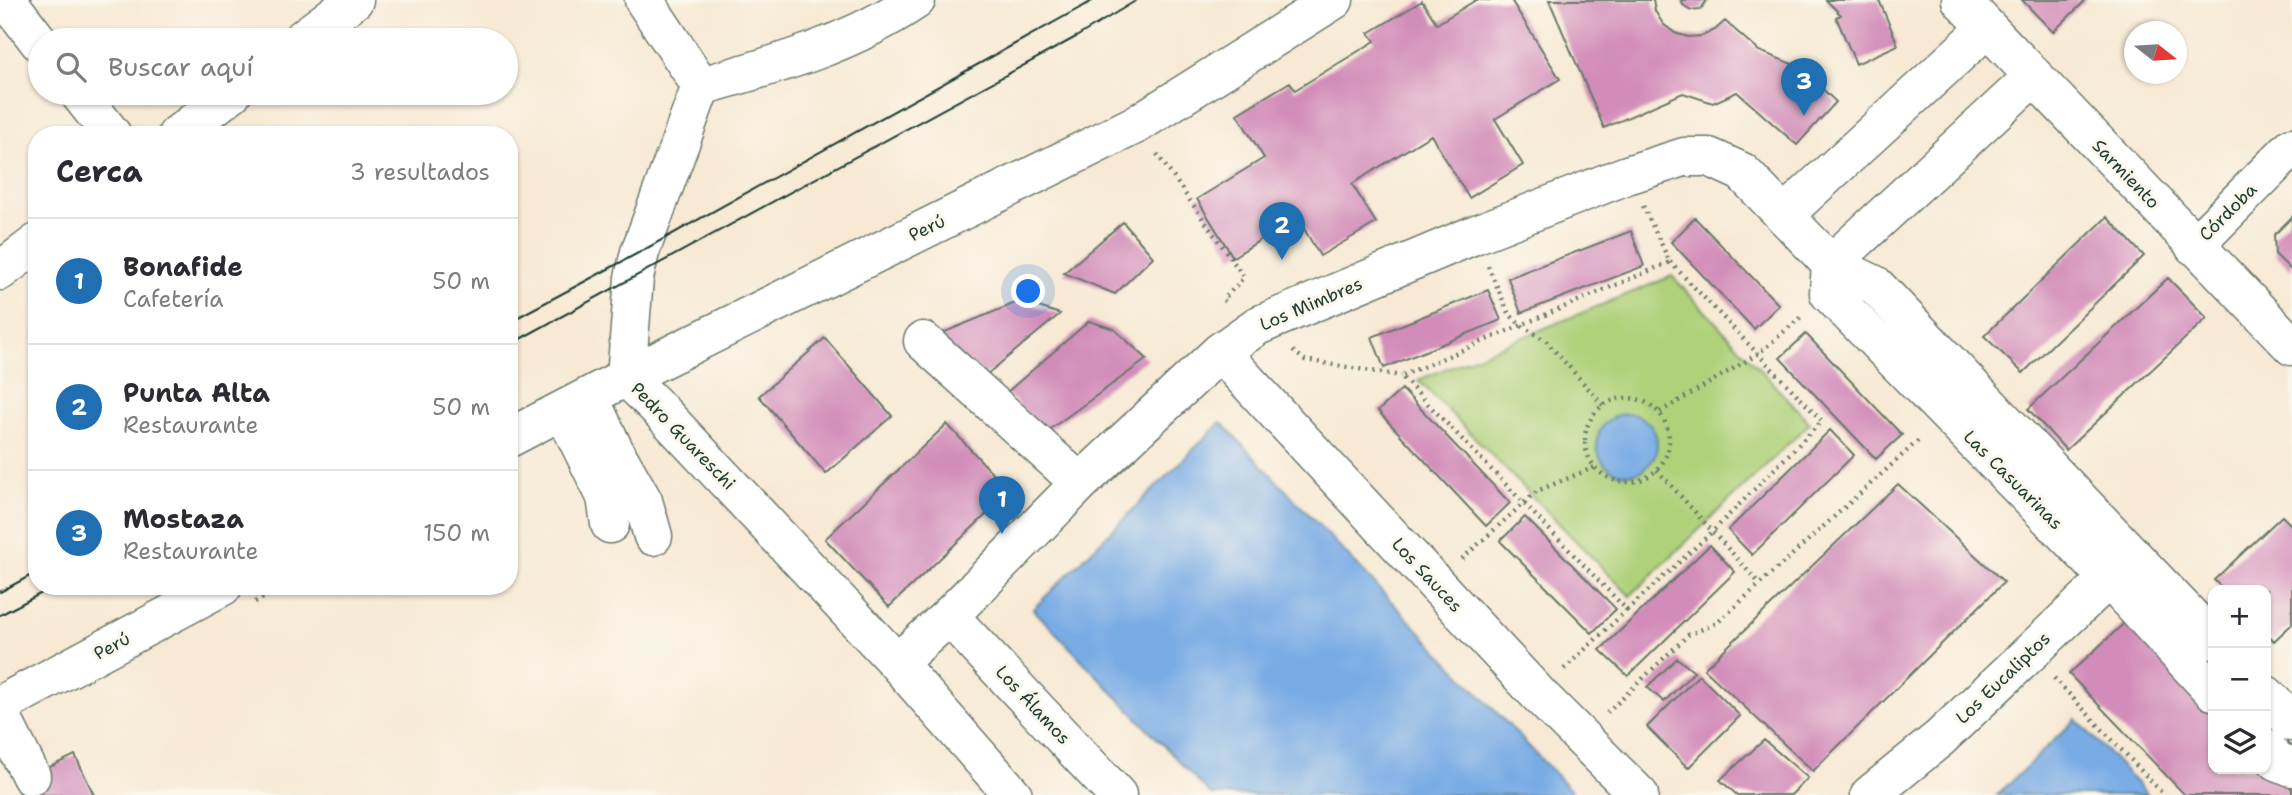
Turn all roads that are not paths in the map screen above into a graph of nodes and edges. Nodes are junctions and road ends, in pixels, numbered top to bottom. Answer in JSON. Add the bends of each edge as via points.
{"nodes":[{"id":1,"x":7,"y":0,"type":"edge"},
{"id":2,"x":354,"y":0,"type":"edge"},
{"id":3,"x":644,"y":0,"type":"edge"},
{"id":4,"x":916,"y":0,"type":"edge"},
{"id":5,"x":1334,"y":0,"type":"edge"},
{"id":6,"x":1961,"y":0,"type":"edge"},
{"id":7,"x":28,"y":28,"type":"edge"},
{"id":8,"x":317,"y":28,"type":"edge"},
{"id":9,"x":1987,"y":28,"type":"junction"},
{"id":10,"x":2033,"y":77,"type":"junction"},
{"id":11,"x":701,"y":86,"type":"junction"},
{"id":12,"x":88,"y":105,"type":"edge"},
{"id":13,"x":216,"y":105,"type":"edge"},
{"id":14,"x":105,"y":126,"type":"edge"},
{"id":15,"x":189,"y":126,"type":"edge"},
{"id":16,"x":2292,"y":148,"type":"edge"},
{"id":17,"x":1709,"y":157,"type":"joint"},
{"id":18,"x":1784,"y":215,"type":"junction"},
{"id":19,"x":2194,"y":246,"type":"junction"},
{"id":20,"x":28,"y":250,"type":"edge"},
{"id":21,"x":0,"y":271,"type":"edge"},
{"id":22,"x":1830,"y":278,"type":"junction"},
{"id":23,"x":923,"y":341,"type":"dead end"},
{"id":24,"x":2292,"y":346,"type":"edge"},
{"id":25,"x":1220,"y":352,"type":"junction"},
{"id":26,"x":626,"y":377,"type":"junction"},
{"id":27,"x":576,"y":404,"type":"junction"},
{"id":28,"x":518,"y":433,"type":"edge"},
{"id":29,"x":1080,"y":483,"type":"junction"},
{"id":30,"x":610,"y":524,"type":"dead end"},
{"id":31,"x":653,"y":536,"type":"dead end"},
{"id":32,"x":2121,"y":567,"type":"junction"},
{"id":33,"x":206,"y":595,"type":"edge"},
{"id":34,"x":949,"y":616,"type":"junction"},
{"id":35,"x":2208,"y":636,"type":"edge"},
{"id":36,"x":897,"y":663,"type":"junction"},
{"id":37,"x":2208,"y":684,"type":"edge"},
{"id":38,"x":2271,"y":700,"type":"edge"},
{"id":39,"x":0,"y":705,"type":"edge"},
{"id":40,"x":0,"y":713,"type":"edge"},
{"id":41,"x":2292,"y":722,"type":"edge"},
{"id":42,"x":2271,"y":754,"type":"edge"},
{"id":43,"x":2292,"y":767,"type":"edge"},
{"id":44,"x":31,"y":776,"type":"dead end"},
{"id":45,"x":1013,"y":795,"type":"edge"},
{"id":46,"x":1117,"y":795,"type":"edge"},
{"id":47,"x":1639,"y":795,"type":"edge"},
{"id":48,"x":1870,"y":795,"type":"edge"}],
"edges":[{"from":1,"to":7,"type":"street"},
{"from":2,"to":8,"type":"street"},
{"from":3,"to":11,"type":"street"},
{"from":4,"to":11,"type":"street","via":[[848,38],[783,63]]},
{"from":5,"to":26,"type":"street","name":"Perú","via":[[1137,124]]},
{"from":6,"to":9,"type":"street","name":"Sarmiento"},
{"from":9,"to":10,"type":"street","name":"Sarmiento"},
{"from":9,"to":18,"type":"street"},
{"from":10,"to":19,"type":"street","name":"Sarmiento"},
{"from":10,"to":22,"type":"street"},
{"from":11,"to":26,"type":"street","name":"Pedro Guareschi","via":[[639,252]]},
{"from":12,"to":14,"type":"street"},
{"from":13,"to":15,"type":"street"},
{"from":16,"to":19,"type":"street","name":"Córdoba"},
{"from":17,"to":18,"type":"street","name":"Las Casuarinas","via":[[1742,172]]},
{"from":17,"to":25,"type":"street","name":"Los Mimbres","via":[[1684,157],[1628,175],[1474,235],[1257,326]]},
{"from":18,"to":22,"type":"street","name":"Las Casuarinas"},
{"from":19,"to":24,"type":"street","name":"Sarmiento"},
{"from":20,"to":21,"type":"street"},
{"from":22,"to":32,"type":"street","name":"Las Casuarinas","via":[[1947,415]]},
{"from":22,"to":32,"type":"street","name":"Las Casuarinas","via":[[1875,285]]},
{"from":23,"to":29,"type":"street"},
{"from":25,"to":29,"type":"street","name":"Los Mimbres"},
{"from":25,"to":47,"type":"street","name":"Los Sauces","via":[[1538,694]]},
{"from":26,"to":27,"type":"street","name":"Perú"},
{"from":26,"to":36,"type":"street","name":"Pedro Guareschi"},
{"from":27,"to":28,"type":"street","name":"Perú"},
{"from":27,"to":30,"type":"street","via":[[606,497]]},
{"from":27,"to":31,"type":"street","via":[[614,450],[643,501]]},
{"from":29,"to":34,"type":"street","name":"Los Mimbres"},
{"from":32,"to":35,"type":"street","name":"Las Casuarinas"},
{"from":32,"to":37,"type":"street","name":"Las Casuarinas"},
{"from":32,"to":48,"type":"street","name":"Los Eucaliptos","via":[[1940,738]]},
{"from":33,"to":39,"type":"street","name":"Perú"},
{"from":34,"to":36,"type":"street","name":"Los Mimbres"},
{"from":34,"to":46,"type":"street","name":"Los Álamos"},
{"from":36,"to":45,"type":"street","name":"Pedro Guareschi"},
{"from":38,"to":41,"type":"street"},
{"from":40,"to":44,"type":"street"},
{"from":42,"to":43,"type":"street"}]}
